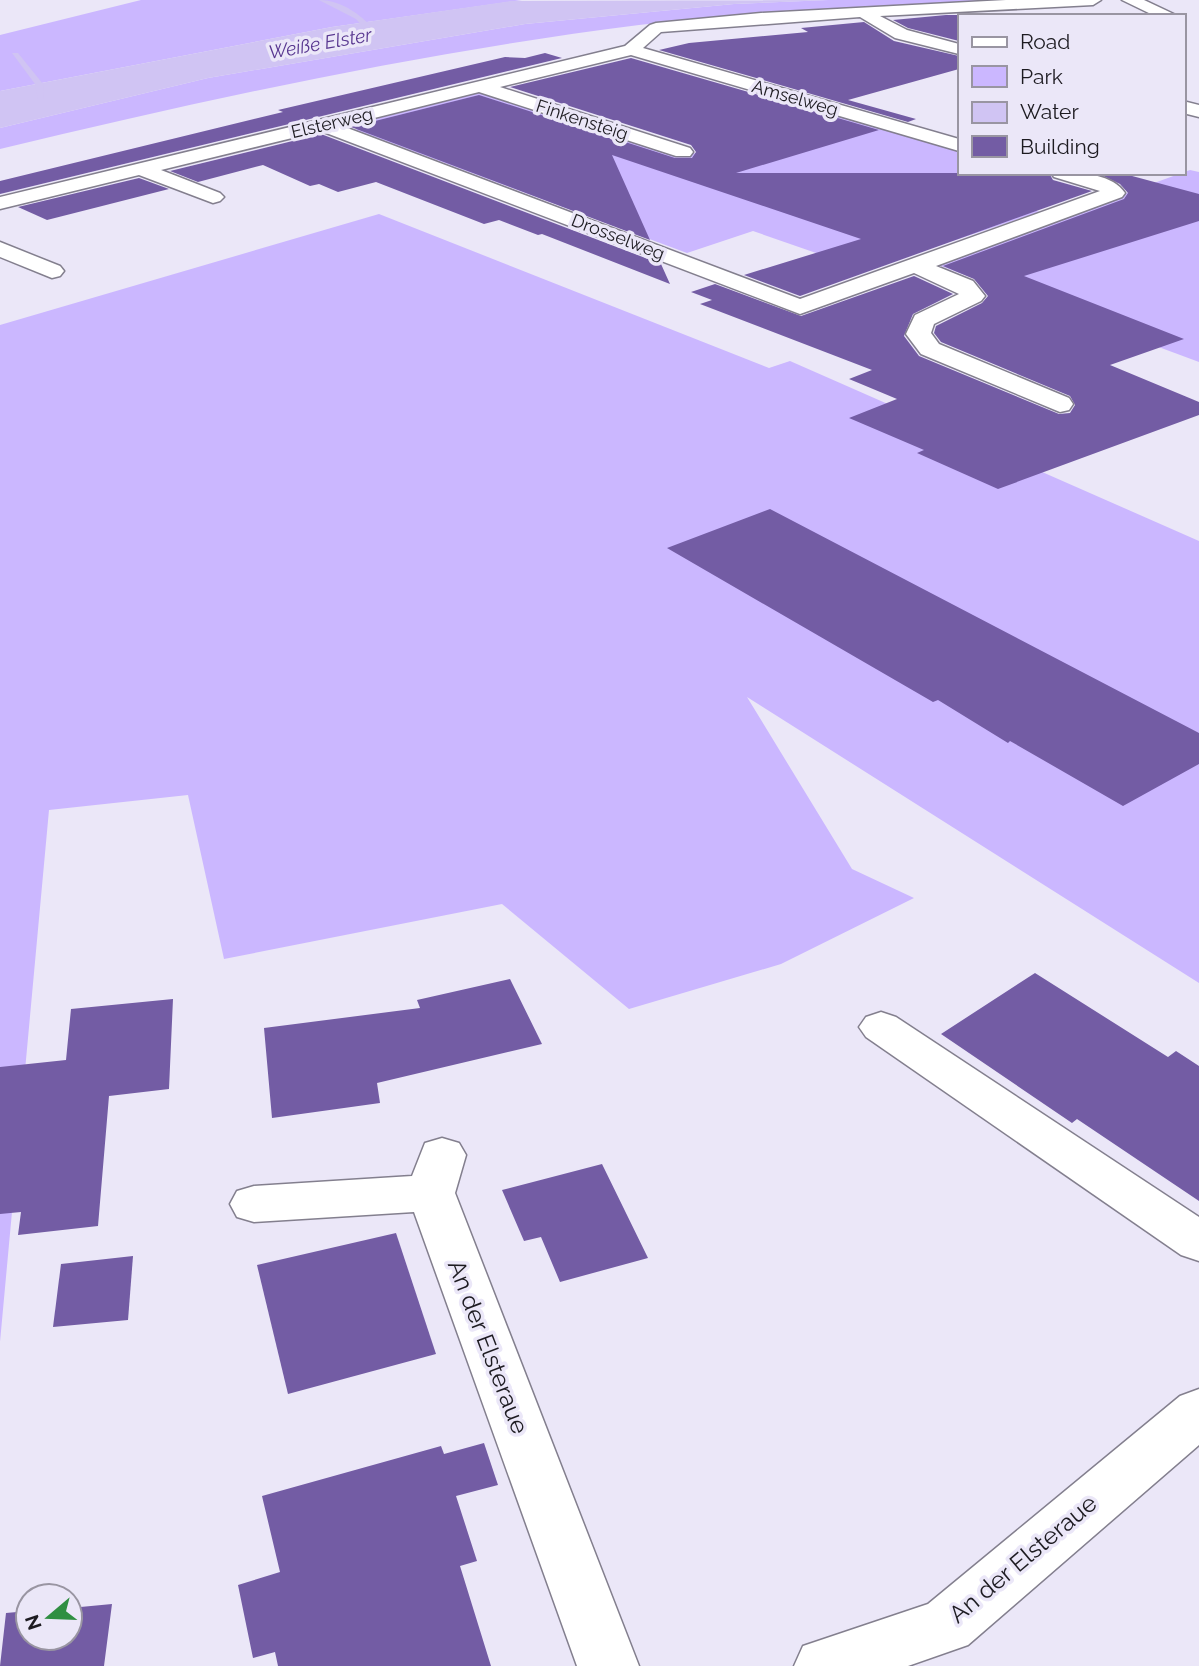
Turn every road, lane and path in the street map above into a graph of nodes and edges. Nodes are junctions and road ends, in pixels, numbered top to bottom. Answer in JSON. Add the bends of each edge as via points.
{"nodes":[{"id":1,"x":1093,"y":0,"type":"edge"},
{"id":2,"x":1130,"y":0,"type":"edge"},
{"id":3,"x":860,"y":12,"type":"junction"},
{"id":4,"x":1166,"y":14,"type":"edge"},
{"id":5,"x":958,"y":49,"type":"edge"},
{"id":6,"x":631,"y":51,"type":"junction"},
{"id":7,"x":481,"y":88,"type":"junction"},
{"id":8,"x":323,"y":125,"type":"junction"},
{"id":9,"x":958,"y":145,"type":"edge"},
{"id":10,"x":682,"y":152,"type":"dead end"},
{"id":11,"x":138,"y":168,"type":"junction"},
{"id":12,"x":1068,"y":175,"type":"edge"},
{"id":13,"x":213,"y":197,"type":"dead end"},
{"id":14,"x":0,"y":203,"type":"edge"},
{"id":15,"x":0,"y":249,"type":"edge"},
{"id":16,"x":914,"y":265,"type":"junction"},
{"id":17,"x":52,"y":271,"type":"dead end"},
{"id":18,"x":1060,"y":404,"type":"dead end"},
{"id":19,"x":881,"y":1027,"type":"dead end"},
{"id":20,"x":254,"y":1204,"type":"dead end"},
{"id":21,"x":1199,"y":1242,"type":"edge"},
{"id":22,"x":1199,"y":1412,"type":"edge"},
{"id":23,"x":608,"y":1666,"type":"edge"},
{"id":24,"x":825,"y":1666,"type":"edge"}],
"edges":[{"from":1,"to":3,"type":"street"},
{"from":2,"to":4,"type":"street"},
{"from":3,"to":5,"type":"street","via":[[901,34]]},
{"from":3,"to":6,"type":"street","name":"Elsterweg","via":[[656,28]]},
{"from":6,"to":7,"type":"street","name":"Elsterweg"},
{"from":6,"to":9,"type":"street","name":"Amselweg"},
{"from":7,"to":8,"type":"street","name":"Elsterweg"},
{"from":7,"to":10,"type":"street","name":"Finkensteig"},
{"from":8,"to":11,"type":"street","name":"Elsterweg"},
{"from":8,"to":16,"type":"street","name":"Drosselweg","via":[[800,307]]},
{"from":11,"to":13,"type":"street"},
{"from":11,"to":14,"type":"street","name":"Elsterweg"},
{"from":12,"to":16,"type":"street","name":"Drosselweg","via":[[1115,193]]},
{"from":15,"to":17,"type":"street"},
{"from":16,"to":18,"type":"street","via":[[965,286],[973,296],[924,320],[918,334],[930,349]]},
{"from":19,"to":21,"type":"street"},
{"from":20,"to":23,"type":"street","name":"An der Elsteraue","via":[[436,1174]]},
{"from":22,"to":24,"type":"street","name":"An der Elsteraue","via":[[947,1625]]}]}
